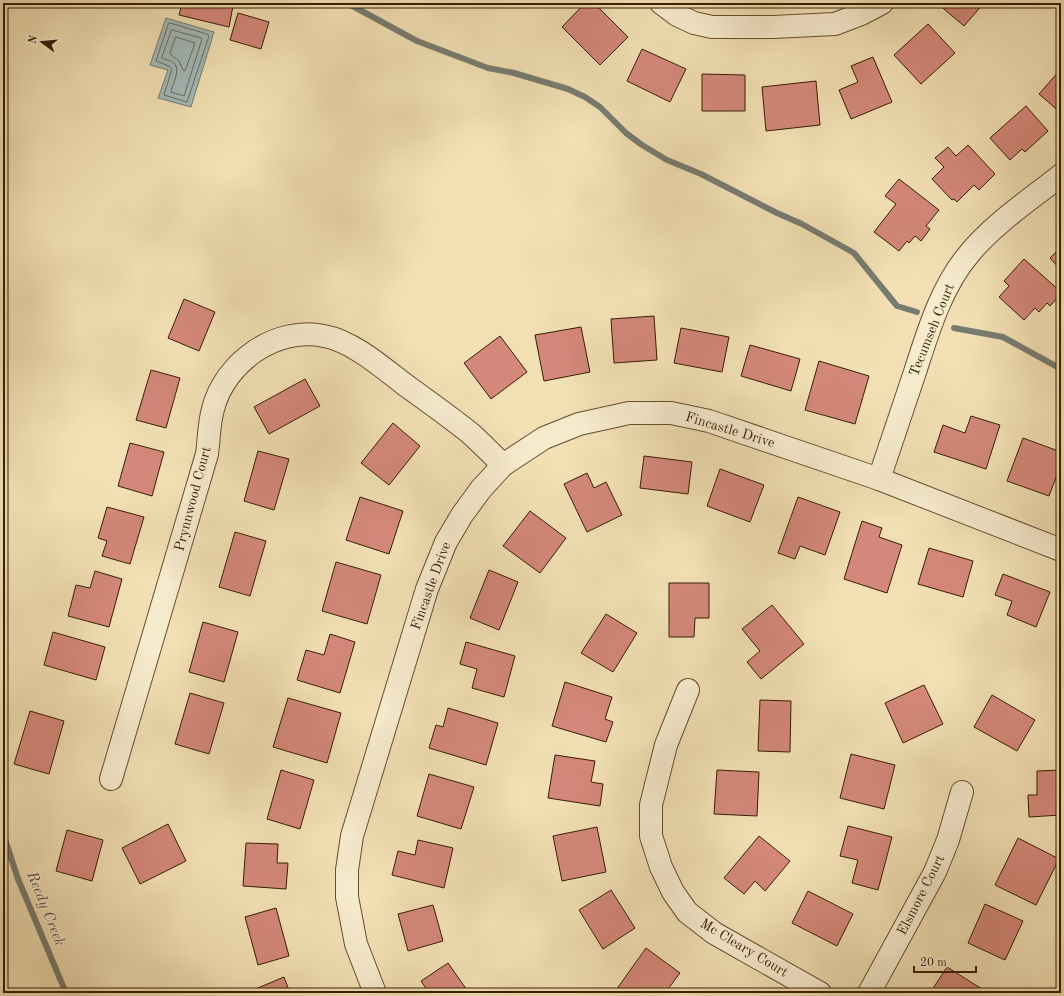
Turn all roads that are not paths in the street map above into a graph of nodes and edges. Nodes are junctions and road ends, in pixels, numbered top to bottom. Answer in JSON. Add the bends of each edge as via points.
{"nodes":[{"id":1,"x":661,"y":3,"type":"edge"},
{"id":2,"x":882,"y":3,"type":"edge"},
{"id":3,"x":1061,"y":175,"type":"edge"},
{"id":4,"x":503,"y":465,"type":"junction"},
{"id":5,"x":879,"y":479,"type":"junction"},
{"id":6,"x":1061,"y":550,"type":"edge"},
{"id":7,"x":688,"y":690,"type":"dead end"},
{"id":8,"x":111,"y":779,"type":"dead end"},
{"id":9,"x":962,"y":792,"type":"dead end"},
{"id":10,"x":375,"y":993,"type":"edge"},
{"id":11,"x":820,"y":993,"type":"edge"},
{"id":12,"x":869,"y":993,"type":"edge"}],
"edges":[{"from":1,"to":2,"type":"street","via":[[677,15],[694,23],[712,27],[834,24]]},
{"from":3,"to":5,"type":"street","name":"Tecumseh Court","via":[[989,233],[968,254],[951,281],[925,342]]},
{"from":4,"to":5,"type":"street","name":"Fincastle Drive","via":[[544,438],[579,424],[629,412],[671,413],[709,421]]},
{"from":4,"to":8,"type":"street","name":"Prynnwood Court","via":[[470,434],[375,362],[344,343],[324,336],[299,334],[270,342],[243,360],[229,374],[213,409],[208,454]]},
{"from":4,"to":10,"type":"street","name":"Fincastle Drive","via":[[481,489],[446,542],[427,589],[352,836],[347,870],[347,897],[356,944]]},
{"from":5,"to":6,"type":"street","name":"Fincastle Drive"},
{"from":7,"to":11,"type":"street","name":"Mc Cleary Court","via":[[666,745],[651,805],[651,836],[661,867],[673,892],[687,912],[714,933]]},
{"from":9,"to":12,"type":"street","name":"Elsmore Court","via":[[948,840],[935,872]]}]}
